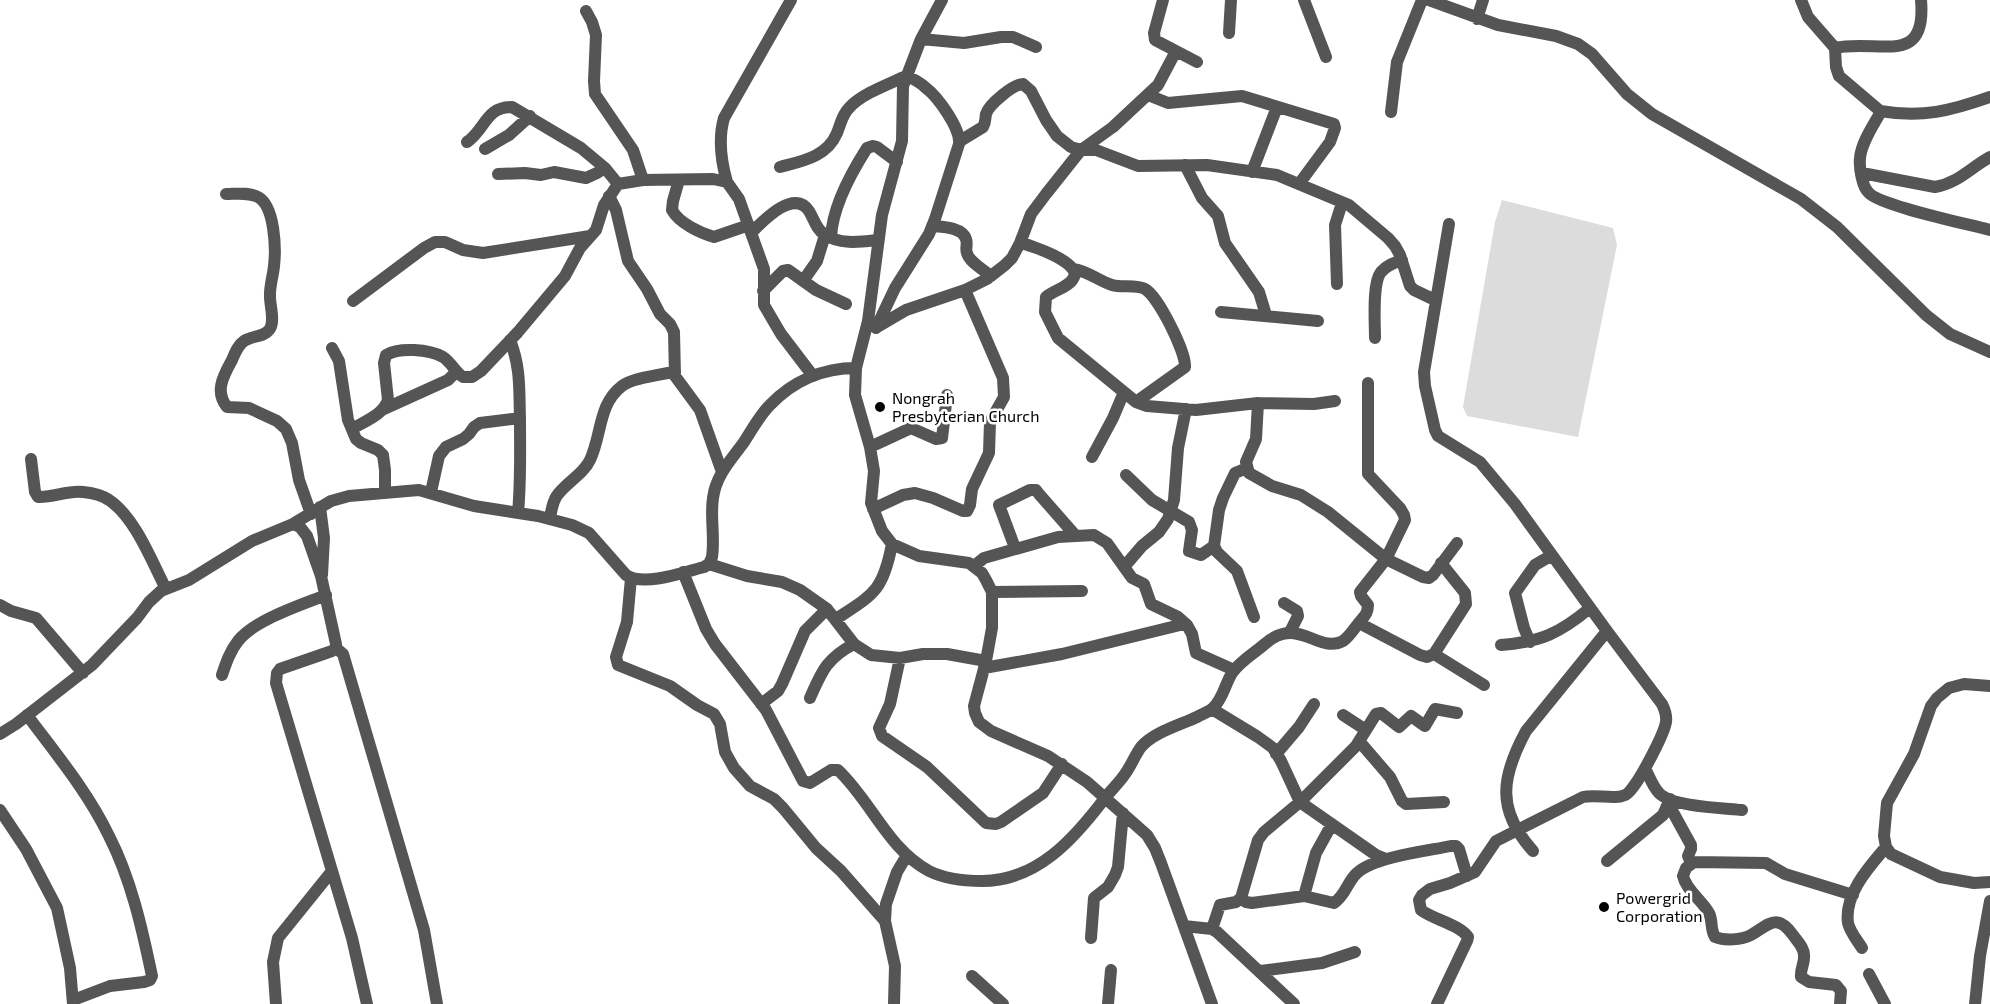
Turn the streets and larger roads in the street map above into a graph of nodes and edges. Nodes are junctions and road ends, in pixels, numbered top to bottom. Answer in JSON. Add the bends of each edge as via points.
{"nodes":[{"id":1,"x":791,"y":0,"type":"edge"},
{"id":2,"x":942,"y":0,"type":"edge"},
{"id":3,"x":1163,"y":0,"type":"edge"},
{"id":4,"x":1231,"y":0,"type":"edge"},
{"id":5,"x":1304,"y":0,"type":"edge"},
{"id":6,"x":1422,"y":0,"type":"edge"},
{"id":7,"x":1430,"y":0,"type":"edge"},
{"id":8,"x":1483,"y":0,"type":"edge"},
{"id":9,"x":1801,"y":0,"type":"edge"},
{"id":10,"x":1921,"y":0,"type":"edge"},
{"id":11,"x":586,"y":11,"type":"dead end"},
{"id":12,"x":1477,"y":19,"type":"junction"},
{"id":13,"x":1229,"y":33,"type":"dead end"},
{"id":14,"x":921,"y":39,"type":"junction"},
{"id":15,"x":1036,"y":47,"type":"dead end"},
{"id":16,"x":1835,"y":48,"type":"junction"},
{"id":17,"x":1176,"y":51,"type":"junction"},
{"id":18,"x":1326,"y":57,"type":"dead end"},
{"id":19,"x":1197,"y":62,"type":"dead end"},
{"id":20,"x":906,"y":76,"type":"junction"},
{"id":21,"x":1148,"y":94,"type":"junction"},
{"id":22,"x":1990,"y":97,"type":"edge"},
{"id":23,"x":1277,"y":107,"type":"junction"},
{"id":24,"x":1391,"y":112,"type":"dead end"},
{"id":25,"x":1878,"y":115,"type":"junction"},
{"id":26,"x":530,"y":116,"type":"junction"},
{"id":27,"x":467,"y":141,"type":"dead end"},
{"id":28,"x":960,"y":141,"type":"junction"},
{"id":29,"x":485,"y":149,"type":"dead end"},
{"id":30,"x":1081,"y":150,"type":"junction"},
{"id":31,"x":1990,"y":157,"type":"edge"},
{"id":32,"x":897,"y":162,"type":"junction"},
{"id":33,"x":1185,"y":165,"type":"junction"},
{"id":34,"x":780,"y":167,"type":"dead end"},
{"id":35,"x":605,"y":168,"type":"junction"},
{"id":36,"x":1252,"y":172,"type":"junction"},
{"id":37,"x":1862,"y":173,"type":"junction"},
{"id":38,"x":498,"y":174,"type":"dead end"},
{"id":39,"x":643,"y":180,"type":"junction"},
{"id":40,"x":679,"y":180,"type":"junction"},
{"id":41,"x":727,"y":182,"type":"junction"},
{"id":42,"x":618,"y":184,"type":"junction"},
{"id":43,"x":1299,"y":184,"type":"junction"},
{"id":44,"x":226,"y":194,"type":"dead end"},
{"id":45,"x":609,"y":196,"type":"junction"},
{"id":46,"x":1342,"y":203,"type":"junction"},
{"id":47,"x":1449,"y":224,"type":"dead end"},
{"id":48,"x":932,"y":226,"type":"junction"},
{"id":49,"x":751,"y":228,"type":"junction"},
{"id":50,"x":1990,"y":230,"type":"edge"},
{"id":51,"x":590,"y":236,"type":"junction"},
{"id":52,"x":828,"y":237,"type":"junction"},
{"id":53,"x":878,"y":240,"type":"junction"},
{"id":54,"x":1020,"y":243,"type":"junction"},
{"id":55,"x":1402,"y":260,"type":"junction"},
{"id":56,"x":1073,"y":269,"type":"junction"},
{"id":57,"x":991,"y":276,"type":"junction"},
{"id":58,"x":803,"y":281,"type":"junction"},
{"id":59,"x":1337,"y":284,"type":"dead end"},
{"id":60,"x":965,"y":290,"type":"junction"},
{"id":61,"x":763,"y":291,"type":"junction"},
{"id":62,"x":1435,"y":300,"type":"junction"},
{"id":63,"x":354,"y":301,"type":"dead end"},
{"id":64,"x":846,"y":304,"type":"dead end"},
{"id":65,"x":1221,"y":312,"type":"dead end"},
{"id":66,"x":1266,"y":315,"type":"junction"},
{"id":67,"x":1318,"y":321,"type":"dead end"},
{"id":68,"x":876,"y":328,"type":"junction"},
{"id":69,"x":1375,"y":338,"type":"dead end"},
{"id":70,"x":865,"y":339,"type":"junction"},
{"id":71,"x":510,"y":340,"type":"junction"},
{"id":72,"x":332,"y":348,"type":"dead end"},
{"id":73,"x":1990,"y":352,"type":"edge"},
{"id":74,"x":856,"y":368,"type":"junction"},
{"id":75,"x":675,"y":371,"type":"junction"},
{"id":76,"x":456,"y":372,"type":"junction"},
{"id":77,"x":813,"y":376,"type":"junction"},
{"id":78,"x":1368,"y":383,"type":"dead end"},
{"id":79,"x":1124,"y":392,"type":"junction"},
{"id":80,"x":947,"y":395,"type":"dead end"},
{"id":81,"x":1335,"y":401,"type":"dead end"},
{"id":82,"x":1136,"y":402,"type":"junction"},
{"id":83,"x":1258,"y":404,"type":"junction"},
{"id":84,"x":384,"y":409,"type":"junction"},
{"id":85,"x":1186,"y":409,"type":"junction"},
{"id":86,"x":520,"y":418,"type":"junction"},
{"id":87,"x":352,"y":429,"type":"junction"},
{"id":88,"x":870,"y":447,"type":"junction"},
{"id":89,"x":1092,"y":457,"type":"dead end"},
{"id":90,"x":31,"y":459,"type":"dead end"},
{"id":91,"x":1246,"y":468,"type":"junction"},
{"id":92,"x":722,"y":472,"type":"junction"},
{"id":93,"x":1126,"y":475,"type":"dead end"},
{"id":94,"x":385,"y":492,"type":"junction"},
{"id":95,"x":431,"y":492,"type":"junction"},
{"id":96,"x":873,"y":509,"type":"junction"},
{"id":97,"x":315,"y":510,"type":"junction"},
{"id":98,"x":1172,"y":511,"type":"junction"},
{"id":99,"x":518,"y":513,"type":"junction"},
{"id":100,"x":550,"y":519,"type":"junction"},
{"id":101,"x":293,"y":525,"type":"junction"},
{"id":102,"x":1075,"y":535,"type":"junction"},
{"id":103,"x":1457,"y":543,"type":"dead end"},
{"id":104,"x":892,"y":544,"type":"junction"},
{"id":105,"x":1214,"y":546,"type":"junction"},
{"id":106,"x":1016,"y":548,"type":"junction"},
{"id":107,"x":1552,"y":555,"type":"junction"},
{"id":108,"x":1386,"y":559,"type":"junction"},
{"id":109,"x":708,"y":564,"type":"junction"},
{"id":110,"x":1441,"y":564,"type":"junction"},
{"id":111,"x":974,"y":566,"type":"junction"},
{"id":112,"x":1124,"y":567,"type":"junction"},
{"id":113,"x":683,"y":572,"type":"junction"},
{"id":114,"x":321,"y":576,"type":"junction"},
{"id":115,"x":631,"y":578,"type":"junction"},
{"id":116,"x":166,"y":589,"type":"junction"},
{"id":117,"x":1082,"y":591,"type":"dead end"},
{"id":118,"x":992,"y":592,"type":"junction"},
{"id":119,"x":326,"y":595,"type":"junction"},
{"id":120,"x":1284,"y":603,"type":"dead end"},
{"id":121,"x":0,"y":605,"type":"edge"},
{"id":122,"x":1590,"y":608,"type":"junction"},
{"id":123,"x":831,"y":614,"type":"junction"},
{"id":124,"x":1254,"y":617,"type":"dead end"},
{"id":125,"x":1359,"y":623,"type":"junction"},
{"id":126,"x":1186,"y":625,"type":"junction"},
{"id":127,"x":1607,"y":631,"type":"junction"},
{"id":128,"x":1290,"y":632,"type":"junction"},
{"id":129,"x":1530,"y":642,"type":"junction"},
{"id":130,"x":854,"y":644,"type":"junction"},
{"id":131,"x":1501,"y":645,"type":"dead end"},
{"id":132,"x":336,"y":648,"type":"junction"},
{"id":133,"x":1434,"y":654,"type":"junction"},
{"id":134,"x":900,"y":658,"type":"junction"},
{"id":135,"x":985,"y":664,"type":"junction"},
{"id":136,"x":1234,"y":670,"type":"junction"},
{"id":137,"x":83,"y":673,"type":"junction"},
{"id":138,"x":222,"y":675,"type":"dead end"},
{"id":139,"x":1485,"y":685,"type":"dead end"},
{"id":140,"x":1990,"y":686,"type":"edge"},
{"id":141,"x":810,"y":698,"type":"dead end"},
{"id":142,"x":761,"y":704,"type":"junction"},
{"id":143,"x":1314,"y":704,"type":"dead end"},
{"id":144,"x":1212,"y":709,"type":"junction"},
{"id":145,"x":1457,"y":713,"type":"dead end"},
{"id":146,"x":27,"y":715,"type":"junction"},
{"id":147,"x":1343,"y":715,"type":"dead end"},
{"id":148,"x":0,"y":734,"type":"edge"},
{"id":149,"x":1363,"y":736,"type":"junction"},
{"id":150,"x":1276,"y":754,"type":"junction"},
{"id":151,"x":1062,"y":764,"type":"junction"},
{"id":152,"x":1645,"y":768,"type":"junction"},
{"id":153,"x":1105,"y":797,"type":"junction"},
{"id":154,"x":1300,"y":802,"type":"junction"},
{"id":155,"x":1444,"y":802,"type":"dead end"},
{"id":156,"x":1670,"y":802,"type":"junction"},
{"id":157,"x":0,"y":810,"type":"edge"},
{"id":158,"x":1742,"y":810,"type":"dead end"},
{"id":159,"x":1123,"y":813,"type":"junction"},
{"id":160,"x":1332,"y":824,"type":"junction"},
{"id":161,"x":1518,"y":831,"type":"junction"},
{"id":162,"x":1886,"y":848,"type":"junction"},
{"id":163,"x":1533,"y":851,"type":"dead end"},
{"id":164,"x":907,"y":855,"type":"junction"},
{"id":165,"x":1386,"y":859,"type":"junction"},
{"id":166,"x":1606,"y":861,"type":"dead end"},
{"id":167,"x":1691,"y":863,"type":"junction"},
{"id":168,"x":332,"y":871,"type":"junction"},
{"id":169,"x":1467,"y":876,"type":"junction"},
{"id":170,"x":1990,"y":882,"type":"edge"},
{"id":171,"x":1853,"y":895,"type":"junction"},
{"id":172,"x":1304,"y":896,"type":"junction"},
{"id":173,"x":1241,"y":898,"type":"junction"},
{"id":174,"x":1990,"y":901,"type":"edge"},
{"id":175,"x":885,"y":921,"type":"junction"},
{"id":176,"x":1184,"y":926,"type":"junction"},
{"id":177,"x":1212,"y":929,"type":"junction"},
{"id":178,"x":1090,"y":938,"type":"dead end"},
{"id":179,"x":1862,"y":948,"type":"dead end"},
{"id":180,"x":1355,"y":952,"type":"dead end"},
{"id":181,"x":1111,"y":970,"type":"dead end"},
{"id":182,"x":1260,"y":971,"type":"junction"},
{"id":183,"x":1869,"y":974,"type":"dead end"},
{"id":184,"x":972,"y":976,"type":"dead end"},
{"id":185,"x":73,"y":1002,"type":"edge"},
{"id":186,"x":276,"y":1004,"type":"edge"},
{"id":187,"x":367,"y":1004,"type":"edge"},
{"id":188,"x":437,"y":1004,"type":"edge"},
{"id":189,"x":894,"y":1004,"type":"edge"},
{"id":190,"x":1003,"y":1004,"type":"edge"},
{"id":191,"x":1108,"y":1004,"type":"edge"},
{"id":192,"x":1212,"y":1004,"type":"edge"},
{"id":193,"x":1294,"y":1004,"type":"edge"},
{"id":194,"x":1437,"y":1004,"type":"edge"},
{"id":195,"x":1840,"y":1004,"type":"edge"},
{"id":196,"x":1885,"y":1004,"type":"edge"},
{"id":197,"x":1975,"y":1004,"type":"edge"}],
"edges":[{"from":1,"to":41,"type":"street","via":[[724,118],[721,155]]},
{"from":2,"to":14,"type":"street"},
{"from":3,"to":17,"type":"street","via":[[1154,37]]},
{"from":4,"to":13,"type":"street"},
{"from":5,"to":18,"type":"street"},
{"from":6,"to":24,"type":"street","via":[[1397,62]]},
{"from":7,"to":12,"type":"street"},
{"from":8,"to":12,"type":"street"},
{"from":9,"to":16,"type":"street","via":[[1808,17]]},
{"from":10,"to":16,"type":"street","via":[[1922,21],[1913,41],[1894,47],[1854,44]]},
{"from":11,"to":39,"type":"street","via":[[596,35],[596,94],[633,150]]},
{"from":12,"to":73,"type":"street","via":[[1578,44],[1652,114],[1801,199],[1837,227],[1926,315],[1950,334]]},
{"from":14,"to":15,"type":"street","via":[[964,43],[1013,37]]},
{"from":14,"to":20,"type":"street"},
{"from":16,"to":25,"type":"street","via":[[1839,76],[1876,107]]},
{"from":17,"to":19,"type":"street"},
{"from":17,"to":21,"type":"street","via":[[1163,78]]},
{"from":20,"to":28,"type":"street","via":[[935,97]]},
{"from":20,"to":32,"type":"street"},
{"from":20,"to":34,"type":"street","via":[[855,102],[825,149],[810,159]]},
{"from":21,"to":23,"type":"street","via":[[1168,103],[1242,96]]},
{"from":21,"to":30,"type":"street"},
{"from":22,"to":25,"type":"street","via":[[1937,113],[1880,111]]},
{"from":23,"to":36,"type":"street"},
{"from":23,"to":43,"type":"street","via":[[1334,124],[1330,142]]},
{"from":25,"to":37,"type":"street","via":[[1861,150]]},
{"from":26,"to":27,"type":"street","via":[[512,107],[497,110]]},
{"from":26,"to":29,"type":"street"},
{"from":26,"to":35,"type":"street"},
{"from":28,"to":30,"type":"street","via":[[983,128],[987,111],[1016,84],[1023,84],[1057,136]]},
{"from":28,"to":48,"type":"street"},
{"from":30,"to":33,"type":"street","via":[[1096,150],[1138,166]]},
{"from":30,"to":54,"type":"street","via":[[1031,214]]},
{"from":31,"to":37,"type":"street","via":[[1958,180],[1935,187]]},
{"from":32,"to":52,"type":"street","via":[[877,147],[867,148],[847,185]]},
{"from":32,"to":53,"type":"street"},
{"from":33,"to":36,"type":"street"},
{"from":33,"to":66,"type":"street","via":[[1202,198],[1218,216],[1225,243],[1258,292]]},
{"from":35,"to":38,"type":"street","via":[[586,178],[554,172]]},
{"from":35,"to":42,"type":"street"},
{"from":36,"to":43,"type":"street","via":[[1277,175]]},
{"from":37,"to":50,"type":"street","via":[[1864,186],[1872,196]]},
{"from":39,"to":40,"type":"street"},
{"from":39,"to":42,"type":"street"},
{"from":40,"to":41,"type":"street"},
{"from":40,"to":49,"type":"street","via":[[672,210],[696,230],[714,237]]},
{"from":41,"to":49,"type":"street"},
{"from":42,"to":45,"type":"street"},
{"from":43,"to":46,"type":"street"},
{"from":44,"to":97,"type":"street","via":[[251,195],[265,203],[271,216],[275,257],[270,330],[240,344],[222,378],[221,398],[227,407],[249,408],[286,429],[299,480]]},
{"from":45,"to":51,"type":"street"},
{"from":45,"to":75,"type":"street","via":[[628,261],[674,332]]},
{"from":46,"to":55,"type":"street","via":[[1388,238]]},
{"from":46,"to":59,"type":"street","via":[[1335,225]]},
{"from":47,"to":62,"type":"street"},
{"from":48,"to":57,"type":"street","via":[[954,229],[964,235],[969,258]]},
{"from":48,"to":68,"type":"street"},
{"from":49,"to":52,"type":"street","via":[[778,208],[794,204],[805,206]]},
{"from":49,"to":61,"type":"street","via":[[764,268]]},
{"from":51,"to":63,"type":"street","via":[[483,253],[435,242]]},
{"from":51,"to":71,"type":"street","via":[[558,285]]},
{"from":52,"to":53,"type":"street","via":[[848,242]]},
{"from":52,"to":58,"type":"street"},
{"from":53,"to":70,"type":"street"},
{"from":54,"to":56,"type":"street","via":[[1063,260]]},
{"from":54,"to":57,"type":"street","via":[[1012,258]]},
{"from":55,"to":62,"type":"street","via":[[1410,286]]},
{"from":55,"to":69,"type":"street","via":[[1387,266],[1379,275]]},
{"from":56,"to":79,"type":"street","via":[[1072,280],[1046,297],[1048,321],[1058,338]]},
{"from":56,"to":82,"type":"street","via":[[1113,285],[1148,290],[1177,338],[1185,367]]},
{"from":57,"to":60,"type":"street"},
{"from":58,"to":61,"type":"street","via":[[786,270]]},
{"from":58,"to":64,"type":"street"},
{"from":60,"to":68,"type":"street","via":[[906,310]]},
{"from":60,"to":96,"type":"street","via":[[1005,390],[990,422],[988,453],[972,489],[970,505],[963,511],[923,494],[909,493]]},
{"from":61,"to":77,"type":"street","via":[[764,305]]},
{"from":62,"to":107,"type":"street","via":[[1424,372],[1434,430],[1443,441],[1480,462]]},
{"from":65,"to":66,"type":"street"},
{"from":66,"to":67,"type":"street"},
{"from":68,"to":70,"type":"street"},
{"from":70,"to":74,"type":"street"},
{"from":71,"to":76,"type":"street","via":[[472,377]]},
{"from":71,"to":86,"type":"street","via":[[519,366]]},
{"from":72,"to":87,"type":"street","via":[[339,361]]},
{"from":74,"to":77,"type":"street","via":[[834,369]]},
{"from":74,"to":88,"type":"street","via":[[855,395]]},
{"from":75,"to":92,"type":"street","via":[[700,410]]},
{"from":75,"to":100,"type":"street","via":[[627,382],[612,395],[604,408],[591,459],[560,491]]},
{"from":76,"to":84,"type":"street","via":[[448,380]]},
{"from":76,"to":84,"type":"street","via":[[437,355],[389,353],[384,358],[388,400]]},
{"from":77,"to":92,"type":"street","via":[[770,405]]},
{"from":78,"to":108,"type":"street","via":[[1368,474],[1400,508],[1405,520]]},
{"from":79,"to":82,"type":"street"},
{"from":79,"to":89,"type":"street"},
{"from":80,"to":88,"type":"street","via":[[942,438],[911,428]]},
{"from":81,"to":83,"type":"street"},
{"from":82,"to":85,"type":"street"},
{"from":83,"to":85,"type":"street"},
{"from":83,"to":91,"type":"street","via":[[1256,439]]},
{"from":84,"to":87,"type":"street"},
{"from":85,"to":98,"type":"street"},
{"from":86,"to":95,"type":"street","via":[[480,423],[463,439],[446,447],[438,456]]},
{"from":86,"to":99,"type":"street"},
{"from":87,"to":94,"type":"street","via":[[356,439],[383,455]]},
{"from":88,"to":96,"type":"street"},
{"from":90,"to":116,"type":"street","via":[[38,497],[82,492],[105,497],[118,507],[136,531]]},
{"from":91,"to":105,"type":"street","via":[[1235,474],[1223,498]]},
{"from":91,"to":108,"type":"street","via":[[1272,486],[1301,495],[1328,512]]},
{"from":92,"to":109,"type":"street","via":[[713,498],[713,550]]},
{"from":93,"to":98,"type":"street","via":[[1146,495]]},
{"from":94,"to":95,"type":"street"},
{"from":94,"to":97,"type":"street","via":[[349,496]]},
{"from":95,"to":99,"type":"street"},
{"from":96,"to":104,"type":"street"},
{"from":97,"to":101,"type":"street"},
{"from":97,"to":114,"type":"street","via":[[324,538]]},
{"from":98,"to":105,"type":"street","via":[[1192,526],[1189,551],[1201,555]]},
{"from":98,"to":112,"type":"street","via":[[1165,525]]},
{"from":99,"to":100,"type":"street"},
{"from":100,"to":115,"type":"street","via":[[584,530]]},
{"from":101,"to":114,"type":"street","via":[[307,536]]},
{"from":101,"to":116,"type":"street","via":[[252,541],[189,580]]},
{"from":102,"to":106,"type":"street"},
{"from":102,"to":106,"type":"street","via":[[1035,490],[1030,490],[999,505]]},
{"from":102,"to":112,"type":"street","via":[[1094,535],[1103,540]]},
{"from":103,"to":110,"type":"street"},
{"from":104,"to":111,"type":"street","via":[[920,556]]},
{"from":104,"to":123,"type":"street","via":[[878,587],[858,604]]},
{"from":105,"to":124,"type":"street","via":[[1237,571]]},
{"from":106,"to":111,"type":"street","via":[[984,558]]},
{"from":107,"to":122,"type":"street"},
{"from":107,"to":129,"type":"street","via":[[1534,565],[1515,592]]},
{"from":108,"to":110,"type":"street","via":[[1429,578]]},
{"from":108,"to":125,"type":"street","via":[[1360,592],[1368,609]]},
{"from":109,"to":113,"type":"street"},
{"from":109,"to":123,"type":"street","via":[[790,585]]},
{"from":110,"to":133,"type":"street","via":[[1467,598]]},
{"from":111,"to":118,"type":"street"},
{"from":112,"to":126,"type":"street","via":[[1146,587],[1151,604]]},
{"from":113,"to":115,"type":"street","via":[[650,579]]},
{"from":113,"to":142,"type":"street","via":[[710,636]]},
{"from":114,"to":119,"type":"street"},
{"from":115,"to":175,"type":"street","via":[[627,622],[616,657],[618,665],[670,686],[714,714],[720,724],[724,752],[734,768],[750,786],[783,808]]},
{"from":116,"to":137,"type":"street"},
{"from":117,"to":118,"type":"street"},
{"from":118,"to":135,"type":"street","via":[[992,628]]},
{"from":119,"to":132,"type":"street"},
{"from":119,"to":138,"type":"street","via":[[250,630],[233,648]]},
{"from":120,"to":128,"type":"street","via":[[1298,611]]},
{"from":121,"to":137,"type":"street","via":[[36,618]]},
{"from":122,"to":127,"type":"street"},
{"from":122,"to":129,"type":"street","via":[[1565,628]]},
{"from":123,"to":130,"type":"street"},
{"from":123,"to":142,"type":"street","via":[[805,631],[783,684]]},
{"from":125,"to":128,"type":"street","via":[[1340,642]]},
{"from":125,"to":133,"type":"street","via":[[1420,655]]},
{"from":126,"to":135,"type":"street","via":[[1051,656]]},
{"from":126,"to":136,"type":"street","via":[[1196,653]]},
{"from":127,"to":152,"type":"street","via":[[1666,712],[1666,723]]},
{"from":127,"to":161,"type":"street","via":[[1535,719],[1519,745],[1505,796]]},
{"from":128,"to":136,"type":"street","via":[[1272,638]]},
{"from":129,"to":131,"type":"street"},
{"from":130,"to":134,"type":"street","via":[[871,655]]},
{"from":130,"to":141,"type":"street","via":[[831,658]]},
{"from":132,"to":168,"type":"street","via":[[285,667],[276,679]]},
{"from":132,"to":188,"type":"street","via":[[343,654],[424,930]]},
{"from":133,"to":139,"type":"street"},
{"from":134,"to":135,"type":"street","via":[[934,653]]},
{"from":134,"to":151,"type":"street","via":[[880,732],[927,767],[986,823],[1001,822],[1033,801]]},
{"from":135,"to":151,"type":"street","via":[[974,706],[979,722]]},
{"from":136,"to":144,"type":"street"},
{"from":137,"to":146,"type":"street"},
{"from":140,"to":162,"type":"street","via":[[1964,684],[1949,688],[1931,706],[1914,754],[1887,803]]},
{"from":142,"to":164,"type":"street","via":[[803,781],[810,783],[838,770]]},
{"from":143,"to":150,"type":"street"},
{"from":144,"to":150,"type":"street","via":[[1258,737]]},
{"from":144,"to":153,"type":"street","via":[[1146,743]]},
{"from":145,"to":149,"type":"street","via":[[1435,710],[1425,726],[1411,716],[1399,727],[1378,713]]},
{"from":146,"to":148,"type":"street"},
{"from":146,"to":185,"type":"street","via":[[63,761],[109,834],[131,892],[152,976],[144,982],[110,986]]},
{"from":147,"to":149,"type":"street"},
{"from":149,"to":154,"type":"street"},
{"from":149,"to":155,"type":"street","via":[[1402,801]]},
{"from":150,"to":154,"type":"street"},
{"from":151,"to":153,"type":"street"},
{"from":152,"to":156,"type":"street","via":[[1658,793]]},
{"from":152,"to":161,"type":"street","via":[[1626,795],[1583,797]]},
{"from":153,"to":159,"type":"street"},
{"from":153,"to":164,"type":"street","via":[[1065,846],[1011,878],[953,879],[930,871]]},
{"from":154,"to":160,"type":"street"},
{"from":154,"to":173,"type":"street","via":[[1258,840]]},
{"from":156,"to":158,"type":"street"},
{"from":156,"to":166,"type":"street","via":[[1663,815]]},
{"from":156,"to":167,"type":"street","via":[[1691,845]]},
{"from":157,"to":185,"type":"street","via":[[57,908]]},
{"from":159,"to":176,"type":"street","via":[[1155,848]]},
{"from":159,"to":178,"type":"street","via":[[1118,867],[1112,882],[1094,898]]},
{"from":160,"to":165,"type":"street"},
{"from":160,"to":172,"type":"street","via":[[1316,853]]},
{"from":161,"to":163,"type":"street"},
{"from":161,"to":169,"type":"street","via":[[1496,841],[1480,867]]},
{"from":162,"to":170,"type":"street","via":[[1940,877]]},
{"from":162,"to":171,"type":"street","via":[[1862,876]]},
{"from":164,"to":175,"type":"street","via":[[889,893]]},
{"from":165,"to":169,"type":"street","via":[[1456,846]]},
{"from":165,"to":172,"type":"street","via":[[1357,872],[1334,903]]},
{"from":167,"to":171,"type":"street","via":[[1766,863],[1785,874]]},
{"from":167,"to":195,"type":"street","via":[[1684,880],[1709,914],[1715,937],[1736,939],[1773,921],[1783,924],[1805,956],[1802,977],[1809,982],[1836,985],[1841,991]]},
{"from":168,"to":186,"type":"street","via":[[278,938],[273,962]]},
{"from":168,"to":187,"type":"street"},
{"from":169,"to":194,"type":"street","via":[[1430,889],[1419,900],[1426,913],[1468,937]]},
{"from":171,"to":179,"type":"street","via":[[1848,924]]},
{"from":172,"to":173,"type":"street","via":[[1252,903]]},
{"from":173,"to":177,"type":"street","via":[[1220,905]]},
{"from":174,"to":197,"type":"street"},
{"from":175,"to":189,"type":"street","via":[[895,966]]},
{"from":176,"to":177,"type":"street"},
{"from":176,"to":192,"type":"street"},
{"from":177,"to":182,"type":"street"},
{"from":180,"to":182,"type":"street","via":[[1322,963]]},
{"from":181,"to":191,"type":"street"},
{"from":182,"to":193,"type":"street"},
{"from":183,"to":196,"type":"street"},
{"from":184,"to":190,"type":"street"}]}
